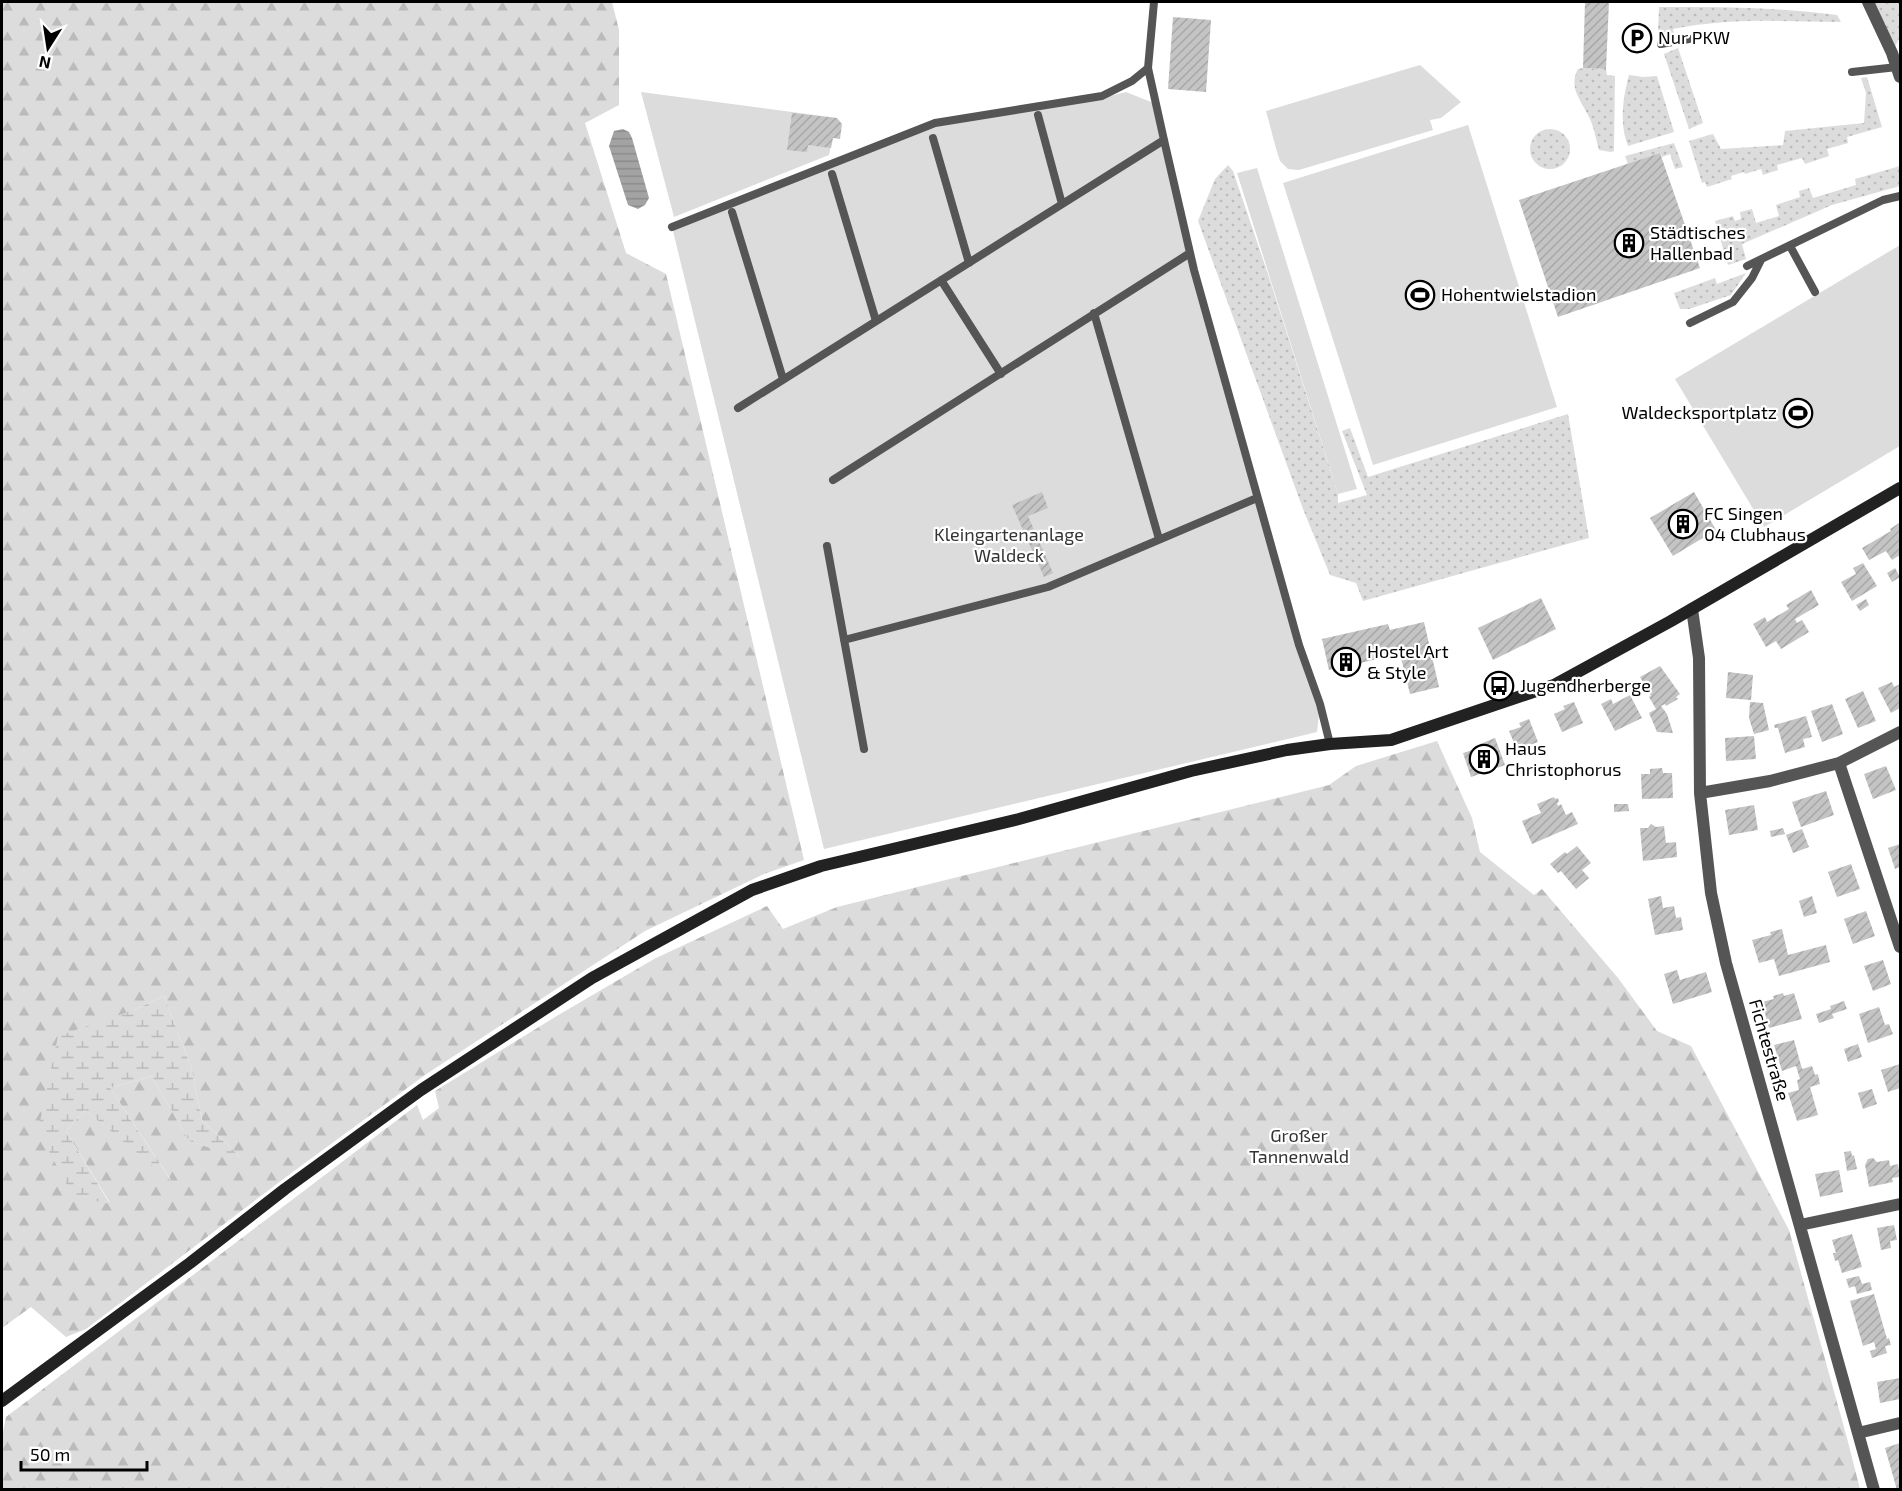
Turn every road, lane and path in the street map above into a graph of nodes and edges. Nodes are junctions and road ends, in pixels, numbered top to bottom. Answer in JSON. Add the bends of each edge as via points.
{"nodes":[{"id":1,"x":1154,"y":2,"type":"edge"},
{"id":2,"x":1863,"y":2,"type":"edge"},
{"id":3,"x":1871,"y":7,"type":"edge"},
{"id":4,"x":1689,"y":39,"type":"dead end"},
{"id":5,"x":1661,"y":44,"type":"dead end"},
{"id":6,"x":1148,"y":68,"type":"junction"},
{"id":7,"x":1852,"y":72,"type":"dead end"},
{"id":8,"x":1899,"y":72,"type":"edge"},
{"id":9,"x":1038,"y":115,"type":"dead end"},
{"id":10,"x":933,"y":138,"type":"dead end"},
{"id":11,"x":1164,"y":141,"type":"junction"},
{"id":12,"x":832,"y":174,"type":"dead end"},
{"id":13,"x":1900,"y":196,"type":"edge"},
{"id":14,"x":1062,"y":204,"type":"junction"},
{"id":15,"x":732,"y":212,"type":"dead end"},
{"id":16,"x":672,"y":226,"type":"dead end"},
{"id":17,"x":1790,"y":246,"type":"junction"},
{"id":18,"x":1190,"y":253,"type":"junction"},
{"id":19,"x":1761,"y":260,"type":"junction"},
{"id":20,"x":969,"y":263,"type":"junction"},
{"id":21,"x":1747,"y":266,"type":"dead end"},
{"id":22,"x":941,"y":280,"type":"junction"},
{"id":23,"x":1815,"y":292,"type":"dead end"},
{"id":24,"x":1094,"y":313,"type":"junction"},
{"id":25,"x":876,"y":321,"type":"junction"},
{"id":26,"x":1690,"y":323,"type":"dead end"},
{"id":27,"x":1001,"y":374,"type":"junction"},
{"id":28,"x":783,"y":379,"type":"junction"},
{"id":29,"x":738,"y":408,"type":"dead end"},
{"id":30,"x":833,"y":480,"type":"dead end"},
{"id":31,"x":1900,"y":488,"type":"edge"},
{"id":32,"x":1257,"y":498,"type":"junction"},
{"id":33,"x":1159,"y":539,"type":"junction"},
{"id":34,"x":827,"y":546,"type":"dead end"},
{"id":35,"x":1692,"y":609,"type":"junction"},
{"id":36,"x":844,"y":640,"type":"junction"},
{"id":37,"x":1900,"y":732,"type":"edge"},
{"id":38,"x":1330,"y":744,"type":"junction"},
{"id":39,"x":864,"y":749,"type":"dead end"},
{"id":40,"x":1839,"y":763,"type":"junction"},
{"id":41,"x":1700,"y":793,"type":"junction"},
{"id":42,"x":1900,"y":947,"type":"edge"},
{"id":43,"x":1900,"y":1204,"type":"edge"},
{"id":44,"x":1800,"y":1225,"type":"junction"},
{"id":45,"x":2,"y":1401,"type":"edge"},
{"id":46,"x":1900,"y":1424,"type":"edge"},
{"id":47,"x":1858,"y":1432,"type":"junction"},
{"id":48,"x":1874,"y":1490,"type":"edge"}],
"edges":[{"from":1,"to":6,"type":"lane"},
{"from":2,"to":3,"type":"street"},
{"from":3,"to":8,"type":"street"},
{"from":4,"to":5,"type":"lane"},
{"from":6,"to":11,"type":"lane"},
{"from":6,"to":16,"type":"lane","via":[[1102,96],[934,123]]},
{"from":7,"to":8,"type":"lane"},
{"from":9,"to":14,"type":"lane"},
{"from":10,"to":20,"type":"lane"},
{"from":11,"to":14,"type":"lane"},
{"from":11,"to":18,"type":"lane"},
{"from":12,"to":25,"type":"lane"},
{"from":13,"to":17,"type":"lane","via":[[1883,200]]},
{"from":14,"to":20,"type":"lane"},
{"from":15,"to":28,"type":"lane"},
{"from":17,"to":19,"type":"lane"},
{"from":17,"to":23,"type":"lane"},
{"from":18,"to":24,"type":"lane"},
{"from":18,"to":32,"type":"lane"},
{"from":19,"to":21,"type":"lane"},
{"from":19,"to":26,"type":"lane","via":[[1733,302]]},
{"from":20,"to":22,"type":"lane"},
{"from":22,"to":25,"type":"lane"},
{"from":22,"to":27,"type":"lane"},
{"from":24,"to":27,"type":"lane"},
{"from":24,"to":33,"type":"lane"},
{"from":25,"to":28,"type":"lane"},
{"from":27,"to":30,"type":"lane"},
{"from":28,"to":29,"type":"lane"},
{"from":31,"to":35,"type":"main road"},
{"from":32,"to":33,"type":"lane"},
{"from":32,"to":38,"type":"lane"},
{"from":33,"to":36,"type":"lane","via":[[1048,587]]},
{"from":34,"to":36,"type":"lane"},
{"from":35,"to":38,"type":"main road","via":[[1554,685],[1391,740]]},
{"from":35,"to":41,"type":"street","name":"Fichtestraße","via":[[1698,657]]},
{"from":36,"to":39,"type":"lane"},
{"from":37,"to":40,"type":"street"},
{"from":38,"to":45,"type":"main road","via":[[1191,771],[1019,819],[821,866],[752,890],[592,978],[421,1090]]},
{"from":40,"to":41,"type":"street","via":[[1770,782]]},
{"from":40,"to":42,"type":"street"},
{"from":41,"to":44,"type":"street","name":"Fichtestraße","via":[[1711,892],[1726,963]]},
{"from":43,"to":44,"type":"street"},
{"from":44,"to":47,"type":"street","name":"Fichtestraße"},
{"from":46,"to":47,"type":"street"},
{"from":47,"to":48,"type":"street","name":"Fichtestraße"}]}
